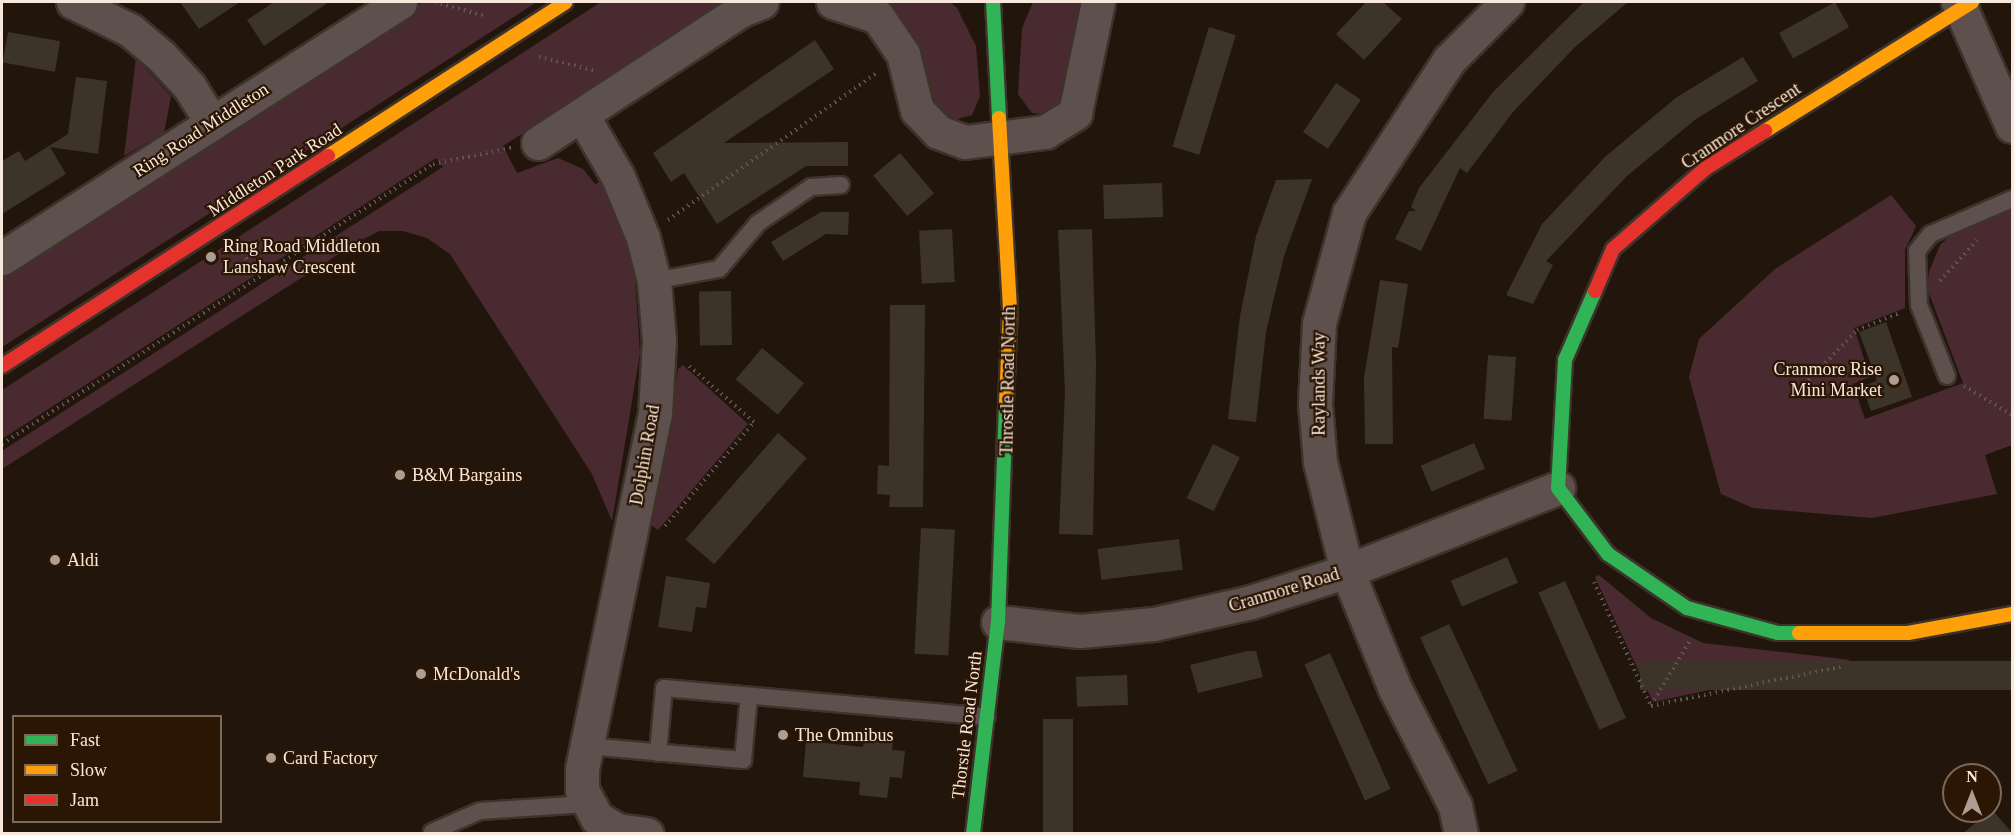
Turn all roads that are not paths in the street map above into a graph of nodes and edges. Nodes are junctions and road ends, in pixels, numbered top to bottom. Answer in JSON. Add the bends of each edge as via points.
{"nodes":[{"id":1,"x":73,"y":2,"type":"edge"},
{"id":2,"x":400,"y":2,"type":"edge"},
{"id":3,"x":566,"y":2,"type":"edge"},
{"id":4,"x":762,"y":2,"type":"edge"},
{"id":5,"x":833,"y":2,"type":"edge"},
{"id":6,"x":993,"y":2,"type":"edge"},
{"id":7,"x":1098,"y":2,"type":"edge"},
{"id":8,"x":1508,"y":2,"type":"edge"},
{"id":9,"x":1964,"y":3,"type":"edge"},
{"id":10,"x":582,"y":115,"type":"junction"},
{"id":11,"x":212,"y":123,"type":"junction"},
{"id":12,"x":2013,"y":126,"type":"edge"},
{"id":13,"x":999,"y":140,"type":"junction"},
{"id":14,"x":538,"y":143,"type":"road end"},
{"id":15,"x":841,"y":185,"type":"dead end"},
{"id":16,"x":2013,"y":199,"type":"edge"},
{"id":17,"x":2,"y":258,"type":"edge"},
{"id":18,"x":654,"y":281,"type":"junction"},
{"id":19,"x":2,"y":366,"type":"edge"},
{"id":20,"x":1947,"y":376,"type":"road end"},
{"id":21,"x":1558,"y":488,"type":"junction"},
{"id":22,"x":1347,"y":571,"type":"junction"},
{"id":23,"x":2013,"y":614,"type":"edge"},
{"id":24,"x":998,"y":622,"type":"junction"},
{"id":25,"x":749,"y":696,"type":"junction"},
{"id":26,"x":987,"y":717,"type":"junction"},
{"id":27,"x":587,"y":746,"type":"junction"},
{"id":28,"x":658,"y":753,"type":"junction"},
{"id":29,"x":587,"y":804,"type":"junction"},
{"id":30,"x":432,"y":832,"type":"dead end"},
{"id":31,"x":647,"y":834,"type":"edge"},
{"id":32,"x":973,"y":834,"type":"edge"},
{"id":33,"x":1461,"y":834,"type":"edge"}],
"edges":[{"from":1,"to":11,"type":"street","via":[[130,30],[161,56],[189,86]]},
{"from":2,"to":11,"type":"street","name":"Ring Road Middleton"},
{"from":3,"to":19,"type":"street","name":"Middleton Park Road"},
{"from":4,"to":10,"type":"street","via":[[741,10]]},
{"from":5,"to":13,"type":"street","via":[[878,17],[903,54],[917,110],[938,132],[965,142]]},
{"from":6,"to":13,"type":"street","name":"Throstle Road North"},
{"from":7,"to":13,"type":"street","via":[[1075,113],[1045,132]]},
{"from":8,"to":22,"type":"street","name":"Raylands Way","via":[[1449,60],[1349,213],[1319,323],[1315,404],[1320,462]]},
{"from":9,"to":12,"type":"street"},
{"from":9,"to":21,"type":"street","name":"Cranmore Crescent","via":[[1706,168],[1613,249],[1565,360]]},
{"from":10,"to":14,"type":"street"},
{"from":10,"to":18,"type":"street","name":"Dolphin Road","via":[[618,177],[643,238]]},
{"from":11,"to":17,"type":"street","name":"Ring Road Middleton"},
{"from":13,"to":24,"type":"street","name":"Throstle Road North","via":[[1010,308]]},
{"from":15,"to":18,"type":"lane","via":[[811,187],[758,223],[719,269]]},
{"from":16,"to":20,"type":"lane","via":[[1930,234],[1917,251],[1919,305]]},
{"from":18,"to":27,"type":"street","name":"Dolphin Road","via":[[659,340],[655,413]]},
{"from":21,"to":22,"type":"street","name":"Cranmore Road"},
{"from":21,"to":23,"type":"street","via":[[1608,554],[1687,608],[1778,633],[1908,633]]},
{"from":22,"to":24,"type":"street","name":"Cranmore Road","via":[[1251,602],[1154,624],[1080,631]]},
{"from":22,"to":33,"type":"street","name":"Raylands Way","via":[[1395,689],[1455,806]]},
{"from":24,"to":26,"type":"street","name":"Thorstle Road North"},
{"from":25,"to":26,"type":"lane"},
{"from":25,"to":28,"type":"lane","via":[[743,760]]},
{"from":25,"to":28,"type":"lane","via":[[664,688]]},
{"from":26,"to":32,"type":"street","name":"Thorstle Road North"},
{"from":27,"to":28,"type":"lane"},
{"from":27,"to":29,"type":"street","name":"Dolphin Road","via":[[582,769]]},
{"from":29,"to":30,"type":"lane","via":[[480,811]]},
{"from":29,"to":31,"type":"street","via":[[597,818],[617,830]]}]}
